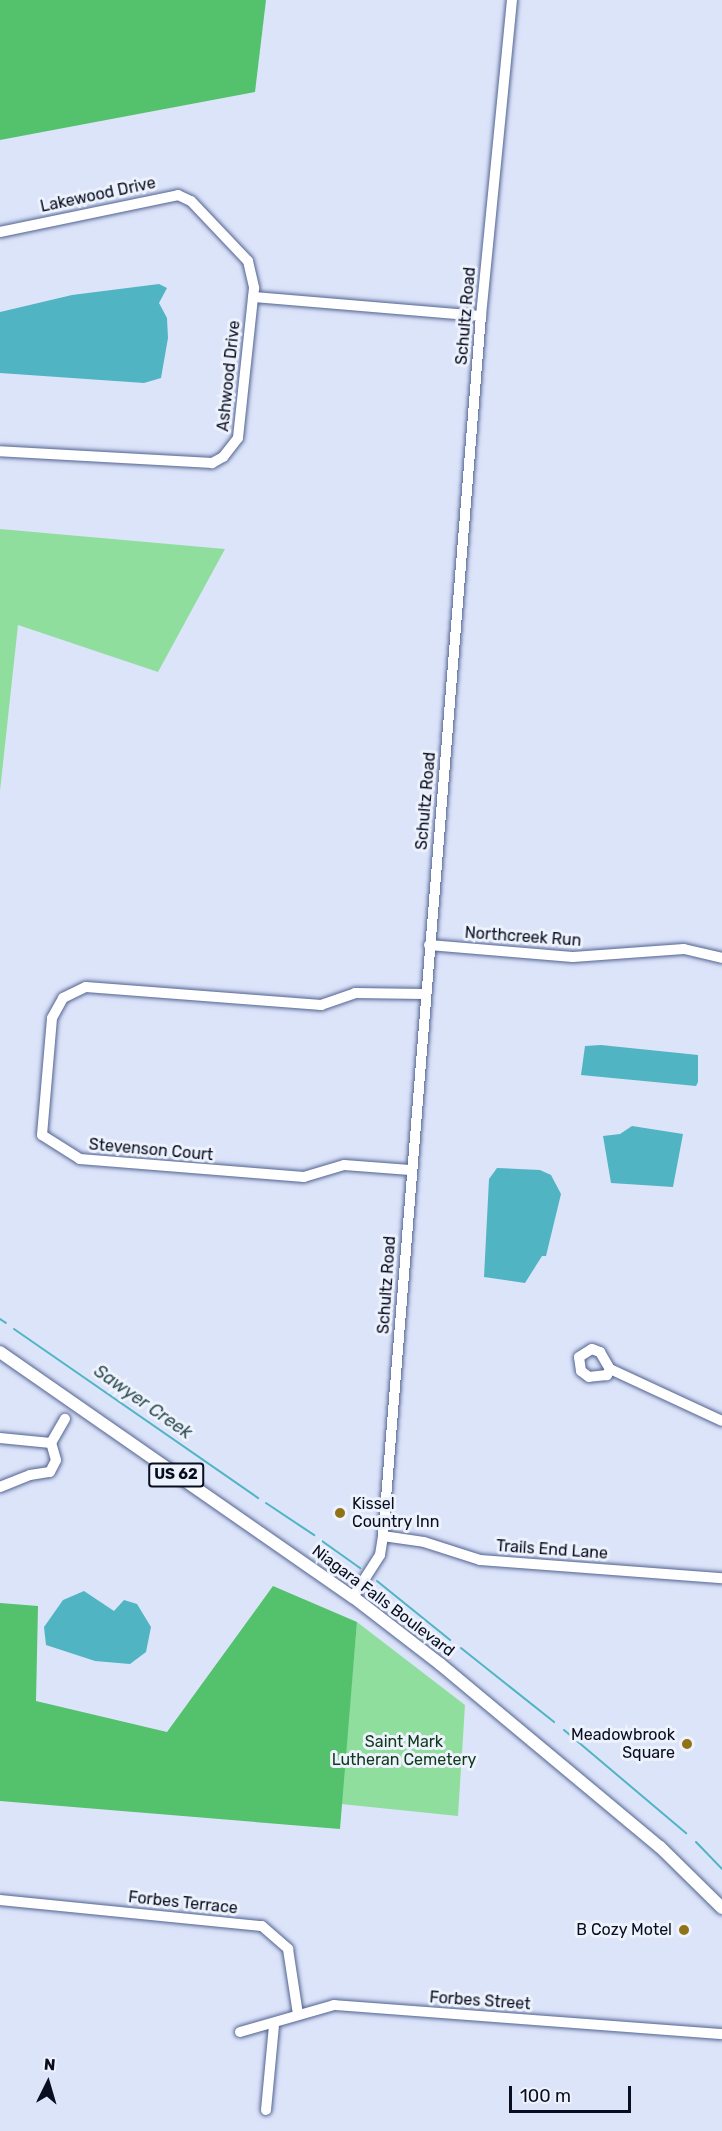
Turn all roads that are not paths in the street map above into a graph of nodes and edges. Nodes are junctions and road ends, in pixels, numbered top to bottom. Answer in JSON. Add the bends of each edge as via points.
{"nodes":[{"id":1,"x":512,"y":0,"type":"edge"},
{"id":2,"x":0,"y":232,"type":"edge"},
{"id":3,"x":253,"y":297,"type":"junction"},
{"id":4,"x":480,"y":316,"type":"junction"},
{"id":5,"x":0,"y":451,"type":"edge"},
{"id":6,"x":429,"y":945,"type":"junction"},
{"id":7,"x":722,"y":958,"type":"edge"},
{"id":8,"x":425,"y":994,"type":"junction"},
{"id":9,"x":410,"y":1170,"type":"junction"},
{"id":10,"x":0,"y":1353,"type":"edge"},
{"id":11,"x":610,"y":1369,"type":"dead end"},
{"id":12,"x":65,"y":1419,"type":"dead end"},
{"id":13,"x":722,"y":1421,"type":"edge"},
{"id":14,"x":0,"y":1438,"type":"edge"},
{"id":15,"x":51,"y":1443,"type":"junction"},
{"id":16,"x":0,"y":1487,"type":"edge"},
{"id":17,"x":383,"y":1536,"type":"junction"},
{"id":18,"x":722,"y":1578,"type":"edge"},
{"id":19,"x":353,"y":1597,"type":"junction"},
{"id":20,"x":0,"y":1900,"type":"edge"},
{"id":21,"x":722,"y":1908,"type":"edge"},
{"id":22,"x":298,"y":2014,"type":"junction"},
{"id":23,"x":274,"y":2026,"type":"junction"},
{"id":24,"x":240,"y":2032,"type":"dead end"},
{"id":25,"x":722,"y":2034,"type":"edge"},
{"id":26,"x":266,"y":2110,"type":"dead end"}],
"edges":[{"from":1,"to":4,"type":"street","name":"Schultz Road"},
{"from":2,"to":3,"type":"street","name":"Lakewood Drive","via":[[178,195],[191,201],[248,261],[253,274]]},
{"from":3,"to":4,"type":"street"},
{"from":3,"to":5,"type":"street","name":"Ashwood Drive","via":[[238,438],[212,464]]},
{"from":4,"to":6,"type":"street","name":"Schultz Road"},
{"from":6,"to":7,"type":"street","name":"Northcreek Run","via":[[573,957],[684,949]]},
{"from":6,"to":8,"type":"street","name":"Schultz Road"},
{"from":8,"to":9,"type":"street","name":"Schultz Road"},
{"from":8,"to":9,"type":"street","name":"Stevenson Court","via":[[355,993],[321,1005],[86,987],[63,998],[52,1018],[43,1123],[42,1135],[80,1159],[304,1177],[344,1165]]},
{"from":9,"to":17,"type":"street","name":"Schultz Road"},
{"from":10,"to":19,"type":"main road","name":"Niagara Falls Boulevard","number":"US 62"},
{"from":11,"to":13,"type":"street"},
{"from":12,"to":15,"type":"street"},
{"from":14,"to":15,"type":"street"},
{"from":15,"to":16,"type":"street","via":[[56,1460],[50,1472]]},
{"from":17,"to":18,"type":"street","name":"Trails End Lane","via":[[424,1542],[480,1560]]},
{"from":17,"to":19,"type":"street","name":"Schultz Road","via":[[380,1555]]},
{"from":19,"to":21,"type":"main road","name":"Niagara Falls Boulevard","number":"US 62","via":[[542,1747],[674,1859]]},
{"from":20,"to":22,"type":"street","name":"Forbes Terrace","via":[[262,1926],[288,1948]]},
{"from":22,"to":23,"type":"street","name":"Forbes Street"},
{"from":22,"to":25,"type":"street","name":"Forbes Street","via":[[334,2005]]},
{"from":23,"to":24,"type":"street","name":"Forbes Street"},
{"from":23,"to":26,"type":"street"}]}
